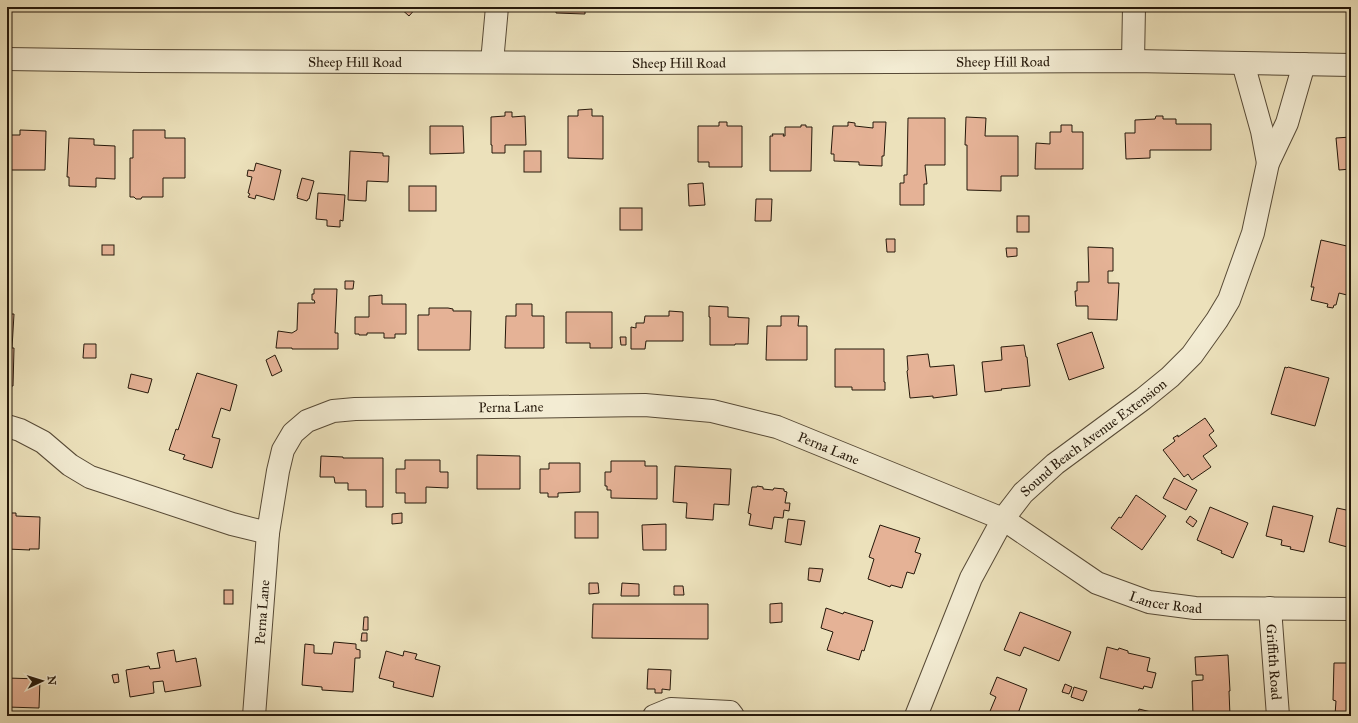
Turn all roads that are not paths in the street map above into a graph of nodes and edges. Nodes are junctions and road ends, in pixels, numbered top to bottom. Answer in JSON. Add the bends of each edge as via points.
{"nodes":[{"id":1,"x":497,"y":7,"type":"edge"},
{"id":2,"x":1134,"y":7,"type":"edge"},
{"id":3,"x":7,"y":59,"type":"edge"},
{"id":4,"x":1133,"y":61,"type":"junction"},
{"id":5,"x":492,"y":62,"type":"junction"},
{"id":6,"x":1243,"y":63,"type":"junction"},
{"id":7,"x":1304,"y":64,"type":"junction"},
{"id":8,"x":1351,"y":65,"type":"edge"},
{"id":9,"x":1268,"y":163,"type":"junction"},
{"id":10,"x":7,"y":426,"type":"edge"},
{"id":11,"x":1003,"y":519,"type":"junction"},
{"id":12,"x":268,"y":533,"type":"junction"},
{"id":13,"x":1270,"y":608,"type":"junction"},
{"id":14,"x":1351,"y":609,"type":"edge"},
{"id":15,"x":254,"y":716,"type":"edge"},
{"id":16,"x":654,"y":716,"type":"edge"},
{"id":17,"x":733,"y":716,"type":"edge"},
{"id":18,"x":916,"y":716,"type":"edge"},
{"id":19,"x":1278,"y":716,"type":"edge"}],
"edges":[{"from":1,"to":5,"type":"street"},
{"from":2,"to":4,"type":"street"},
{"from":3,"to":5,"type":"street","name":"Sheep Hill Road"},
{"from":4,"to":5,"type":"street","name":"Sheep Hill Road"},
{"from":4,"to":6,"type":"street","name":"Sheep Hill Road"},
{"from":6,"to":7,"type":"street","name":"Sheep Hill Road"},
{"from":6,"to":9,"type":"street","name":"Sound Beach Avenue Extension"},
{"from":7,"to":8,"type":"street","name":"Sheep Hill Road"},
{"from":7,"to":9,"type":"street","name":"Sound Beach Avenue Extension","via":[[1287,122]]},
{"from":9,"to":11,"type":"street","name":"Sound Beach Avenue Extension","via":[[1253,233],[1229,300],[1192,355],[1144,399],[1055,464],[1023,493]]},
{"from":10,"to":12,"type":"street","via":[[43,442],[90,478],[232,524]]},
{"from":11,"to":12,"type":"street","name":"Perna Lane","via":[[777,427],[712,411],[645,405],[375,407],[333,411],[307,421],[293,433],[281,457]]},
{"from":11,"to":13,"type":"street","name":"Lancer Road","via":[[1097,583],[1149,602],[1195,608]]},
{"from":11,"to":18,"type":"street","name":"Sound Beach Avenue Extension","via":[[971,578]]},
{"from":12,"to":15,"type":"street","name":"Perna Lane"},
{"from":13,"to":14,"type":"street","name":"Lancer Road"},
{"from":13,"to":19,"type":"street","name":"Griffith Road"},
{"from":16,"to":17,"type":"street","via":[[671,709],[730,712]]}]}
